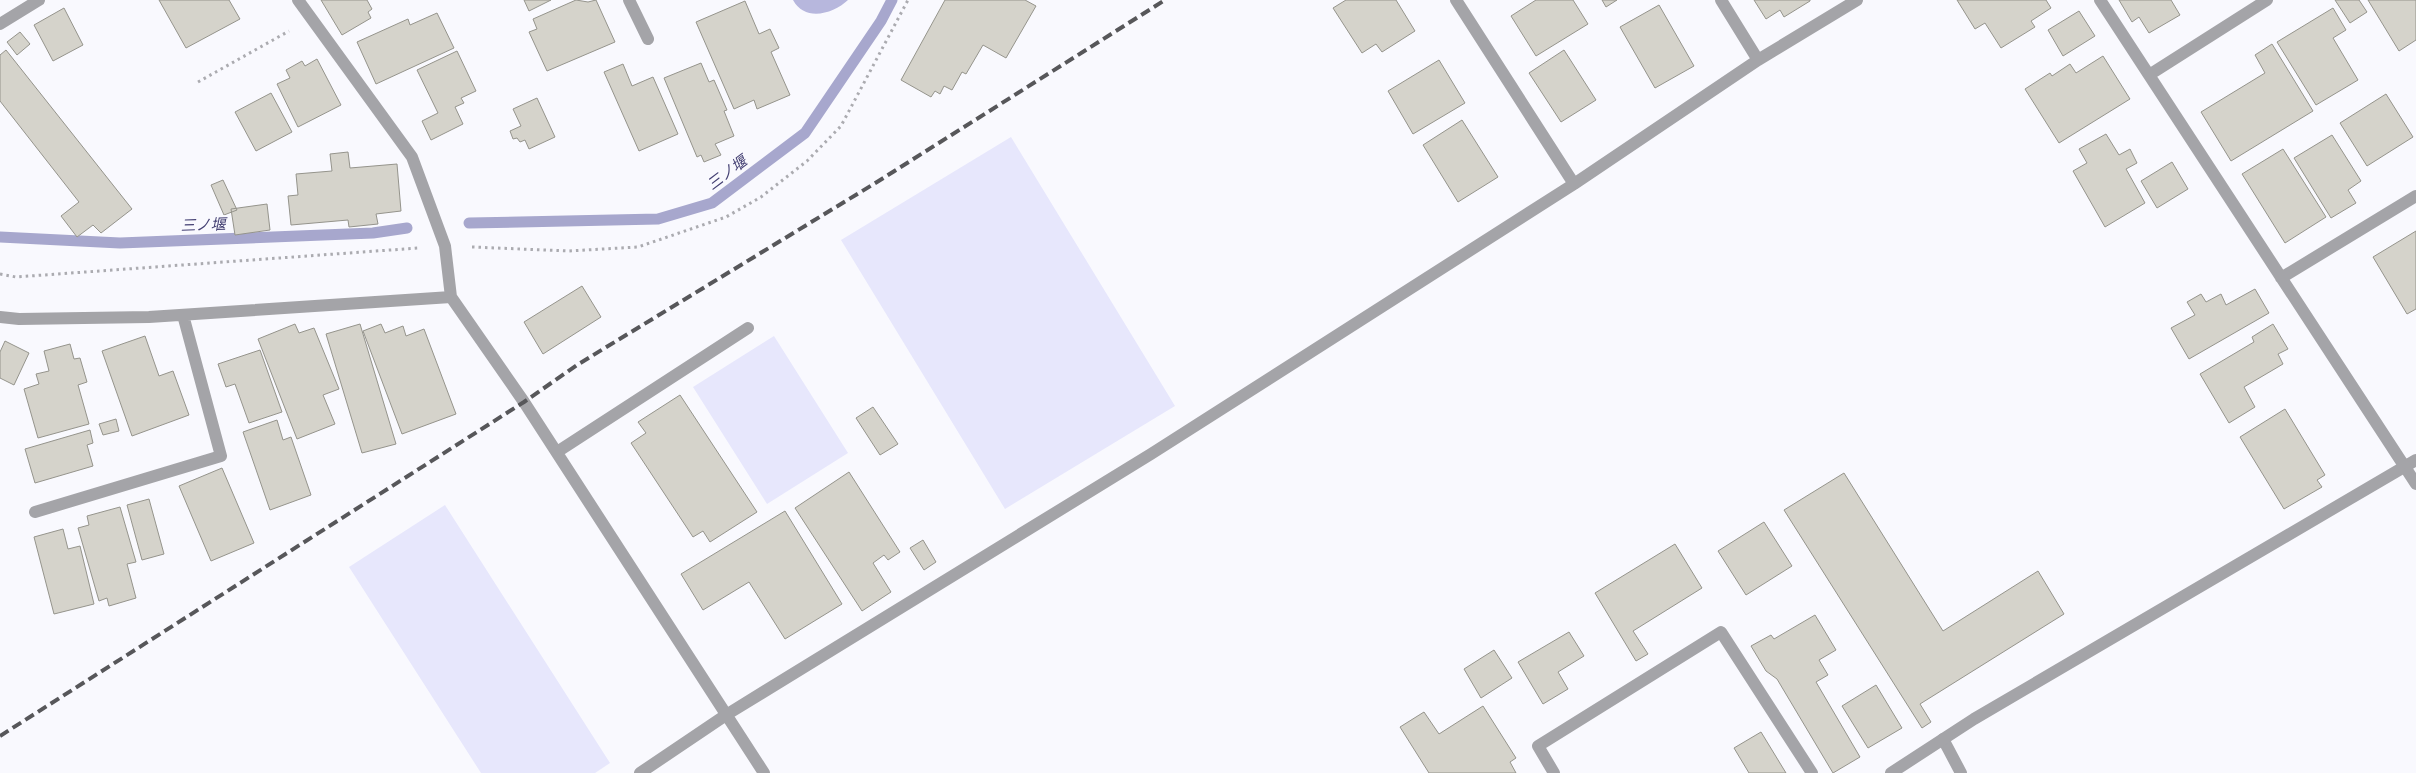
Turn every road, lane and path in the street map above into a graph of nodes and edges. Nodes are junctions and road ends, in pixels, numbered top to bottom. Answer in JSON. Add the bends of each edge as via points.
{"nodes":[{"id":1,"x":39,"y":0,"type":"edge"},
{"id":2,"x":298,"y":0,"type":"edge"},
{"id":3,"x":629,"y":0,"type":"edge"},
{"id":4,"x":908,"y":0,"type":"edge"},
{"id":5,"x":1456,"y":0,"type":"edge"},
{"id":6,"x":1721,"y":0,"type":"edge"},
{"id":7,"x":1857,"y":0,"type":"edge"},
{"id":8,"x":2100,"y":0,"type":"edge"},
{"id":9,"x":2267,"y":0,"type":"edge"},
{"id":10,"x":311,"y":20,"type":"junction"},
{"id":11,"x":0,"y":24,"type":"edge"},
{"id":12,"x":648,"y":39,"type":"dead end"},
{"id":13,"x":1758,"y":60,"type":"junction"},
{"id":14,"x":2150,"y":75,"type":"junction"},
{"id":15,"x":198,"y":82,"type":"dead end"},
{"id":16,"x":841,"y":126,"type":"dead end"},
{"id":17,"x":1574,"y":184,"type":"junction"},
{"id":18,"x":2416,"y":196,"type":"edge"},
{"id":19,"x":2281,"y":278,"type":"junction"},
{"id":20,"x":451,"y":297,"type":"junction"},
{"id":21,"x":183,"y":315,"type":"junction"},
{"id":22,"x":0,"y":317,"type":"edge"},
{"id":23,"x":748,"y":328,"type":"dead end"},
{"id":24,"x":557,"y":452,"type":"junction"},
{"id":25,"x":2411,"y":463,"type":"edge"},
{"id":26,"x":2416,"y":484,"type":"edge"},
{"id":27,"x":35,"y":512,"type":"dead end"},
{"id":28,"x":726,"y":715,"type":"junction"},
{"id":29,"x":1943,"y":739,"type":"junction"},
{"id":30,"x":640,"y":773,"type":"edge"},
{"id":31,"x":764,"y":773,"type":"edge"},
{"id":32,"x":1554,"y":773,"type":"edge"},
{"id":33,"x":1812,"y":773,"type":"edge"},
{"id":34,"x":1892,"y":773,"type":"edge"},
{"id":35,"x":1961,"y":773,"type":"edge"}],
"edges":[{"from":1,"to":11,"type":"street"},
{"from":2,"to":10,"type":"street"},
{"from":3,"to":12,"type":"street"},
{"from":4,"to":16,"type":"path"},
{"from":5,"to":17,"type":"street"},
{"from":6,"to":13,"type":"street"},
{"from":7,"to":13,"type":"street"},
{"from":8,"to":14,"type":"street"},
{"from":9,"to":14,"type":"street"},
{"from":10,"to":15,"type":"path"},
{"from":10,"to":20,"type":"street","via":[[412,157],[445,246]]},
{"from":13,"to":17,"type":"street"},
{"from":14,"to":19,"type":"street"},
{"from":17,"to":28,"type":"street","via":[[1142,459]]},
{"from":18,"to":19,"type":"street"},
{"from":19,"to":25,"type":"street"},
{"from":20,"to":21,"type":"street"},
{"from":20,"to":24,"type":"street"},
{"from":21,"to":22,"type":"street","via":[[19,320]]},
{"from":21,"to":27,"type":"street","via":[[221,456]]},
{"from":23,"to":24,"type":"street"},
{"from":24,"to":28,"type":"street"},
{"from":25,"to":26,"type":"street"},
{"from":25,"to":29,"type":"street"},
{"from":28,"to":30,"type":"street"},
{"from":28,"to":31,"type":"street"},
{"from":29,"to":34,"type":"street"},
{"from":29,"to":35,"type":"street"},
{"from":32,"to":33,"type":"street","via":[[1538,746],[1721,632]]}]}
